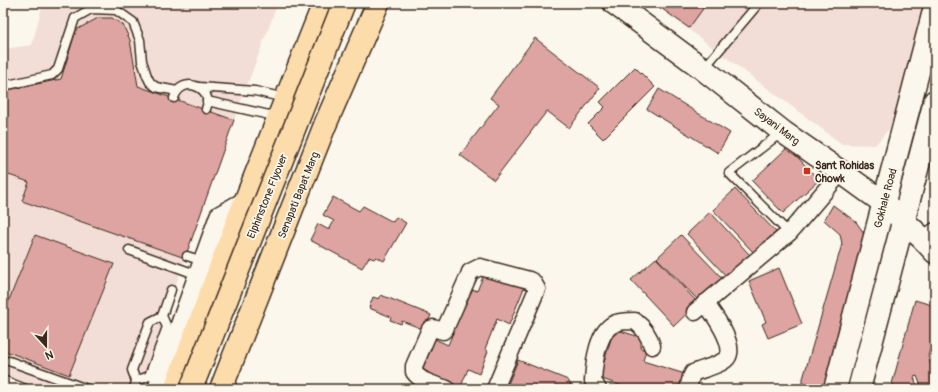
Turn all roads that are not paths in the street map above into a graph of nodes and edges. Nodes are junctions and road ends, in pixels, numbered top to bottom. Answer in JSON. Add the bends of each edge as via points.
{"nodes":[{"id":1,"x":324,"y":3,"type":"edge"},
{"id":2,"x":344,"y":3,"type":"edge"},
{"id":3,"x":357,"y":3,"type":"edge"},
{"id":4,"x":378,"y":3,"type":"edge"},
{"id":5,"x":614,"y":3,"type":"edge"},
{"id":6,"x":759,"y":3,"type":"edge"},
{"id":7,"x":935,"y":7,"type":"edge"},
{"id":8,"x":703,"y":69,"type":"junction"},
{"id":9,"x":3,"y":86,"type":"edge"},
{"id":10,"x":199,"y":87,"type":"junction"},
{"id":11,"x":935,"y":101,"type":"edge"},
{"id":12,"x":283,"y":108,"type":"junction"},
{"id":13,"x":325,"y":125,"type":"junction"},
{"id":14,"x":783,"y":132,"type":"junction"},
{"id":15,"x":841,"y":172,"type":"junction"},
{"id":16,"x":884,"y":203,"type":"junction"},
{"id":17,"x":242,"y":210,"type":"junction"},
{"id":18,"x":903,"y":222,"type":"junction"},
{"id":19,"x":789,"y":233,"type":"junction"},
{"id":20,"x":280,"y":239,"type":"junction"},
{"id":21,"x":931,"y":241,"type":"edge"},
{"id":22,"x":129,"y":250,"type":"dead end"},
{"id":23,"x":197,"y":264,"type":"junction"},
{"id":24,"x":171,"y":290,"type":"dead end"},
{"id":25,"x":162,"y":316,"type":"junction"},
{"id":26,"x":652,"y":346,"type":"dead end"},
{"id":27,"x":9,"y":361,"type":"dead end"},
{"id":28,"x":3,"y":380,"type":"edge"},
{"id":29,"x":135,"y":385,"type":"edge"},
{"id":30,"x":862,"y":388,"type":"edge"},
{"id":31,"x":26,"y":389,"type":"edge"},
{"id":32,"x":87,"y":389,"type":"edge"},
{"id":33,"x":158,"y":389,"type":"edge"},
{"id":34,"x":175,"y":389,"type":"edge"},
{"id":35,"x":191,"y":389,"type":"edge"},
{"id":36,"x":206,"y":389,"type":"edge"},
{"id":37,"x":221,"y":389,"type":"edge"},
{"id":38,"x":447,"y":389,"type":"edge"},
{"id":39,"x":495,"y":389,"type":"edge"},
{"id":40,"x":598,"y":389,"type":"edge"},
{"id":41,"x":688,"y":389,"type":"edge"},
{"id":42,"x":835,"y":389,"type":"edge"}],
"edges":[{"from":1,"to":12,"type":"main road"},
{"from":2,"to":35,"type":"main road","name":"Elphinstone Flyover","bridge":true},
{"from":3,"to":36,"type":"main road","name":"Elphinstone Flyover"},
{"from":4,"to":13,"type":"main road","name":"Senapati Bapat Marg"},
{"from":5,"to":8,"type":"main road","name":"Sayani Marg"},
{"from":6,"to":8,"type":"lane"},
{"from":7,"to":16,"type":"main road","name":"Gokhale Road"},
{"from":8,"to":14,"type":"main road","name":"Sayani Marg"},
{"from":9,"to":10,"type":"lane","via":[[52,75],[58,69],[75,18],[91,9],[116,10],[133,22],[140,40],[142,61],[147,76],[156,87],[175,94],[187,85]]},
{"from":10,"to":12,"type":"lane","via":[[255,91]]},
{"from":10,"to":12,"type":"lane","via":[[206,95],[206,105]]},
{"from":11,"to":18,"type":"main road"},
{"from":12,"to":13,"type":"main road"},
{"from":12,"to":17,"type":"main road"},
{"from":13,"to":20,"type":"main road","name":"Senapati Bapat Marg"},
{"from":14,"to":15,"type":"main road","name":"Sayani Marg"},
{"from":14,"to":19,"type":"lane","via":[[729,173]]},
{"from":15,"to":16,"type":"main road","name":"Sayani Marg"},
{"from":15,"to":19,"type":"street"},
{"from":16,"to":18,"type":"main road","name":"Sayani Marg"},
{"from":16,"to":42,"type":"main road","name":"Gokhale Road"},
{"from":17,"to":20,"type":"main road"},
{"from":17,"to":23,"type":"street","via":[[220,216]]},
{"from":17,"to":34,"type":"main road"},
{"from":18,"to":21,"type":"main road","name":"Sayani Marg"},
{"from":18,"to":30,"type":"main road"},
{"from":19,"to":41,"type":"street","via":[[700,308],[713,314],[727,338],[729,352],[727,358],[693,373]]},
{"from":20,"to":37,"type":"main road","name":"Senapati Bapat Marg"},
{"from":22,"to":23,"type":"lane"},
{"from":23,"to":33,"type":"street"},
{"from":24,"to":25,"type":"lane"},
{"from":25,"to":29,"type":"lane","via":[[150,322],[132,370]]},
{"from":25,"to":29,"type":"lane","via":[[167,327],[149,376]]},
{"from":26,"to":40,"type":"street","via":[[648,335],[635,321],[616,322],[603,336],[597,349],[593,381]]},
{"from":27,"to":32,"type":"lane"},
{"from":28,"to":31,"type":"lane"},
{"from":38,"to":39,"type":"street","via":[[417,377],[414,366],[430,329],[445,329],[470,272],[480,267],[529,280],[534,282],[537,289]]}]}
